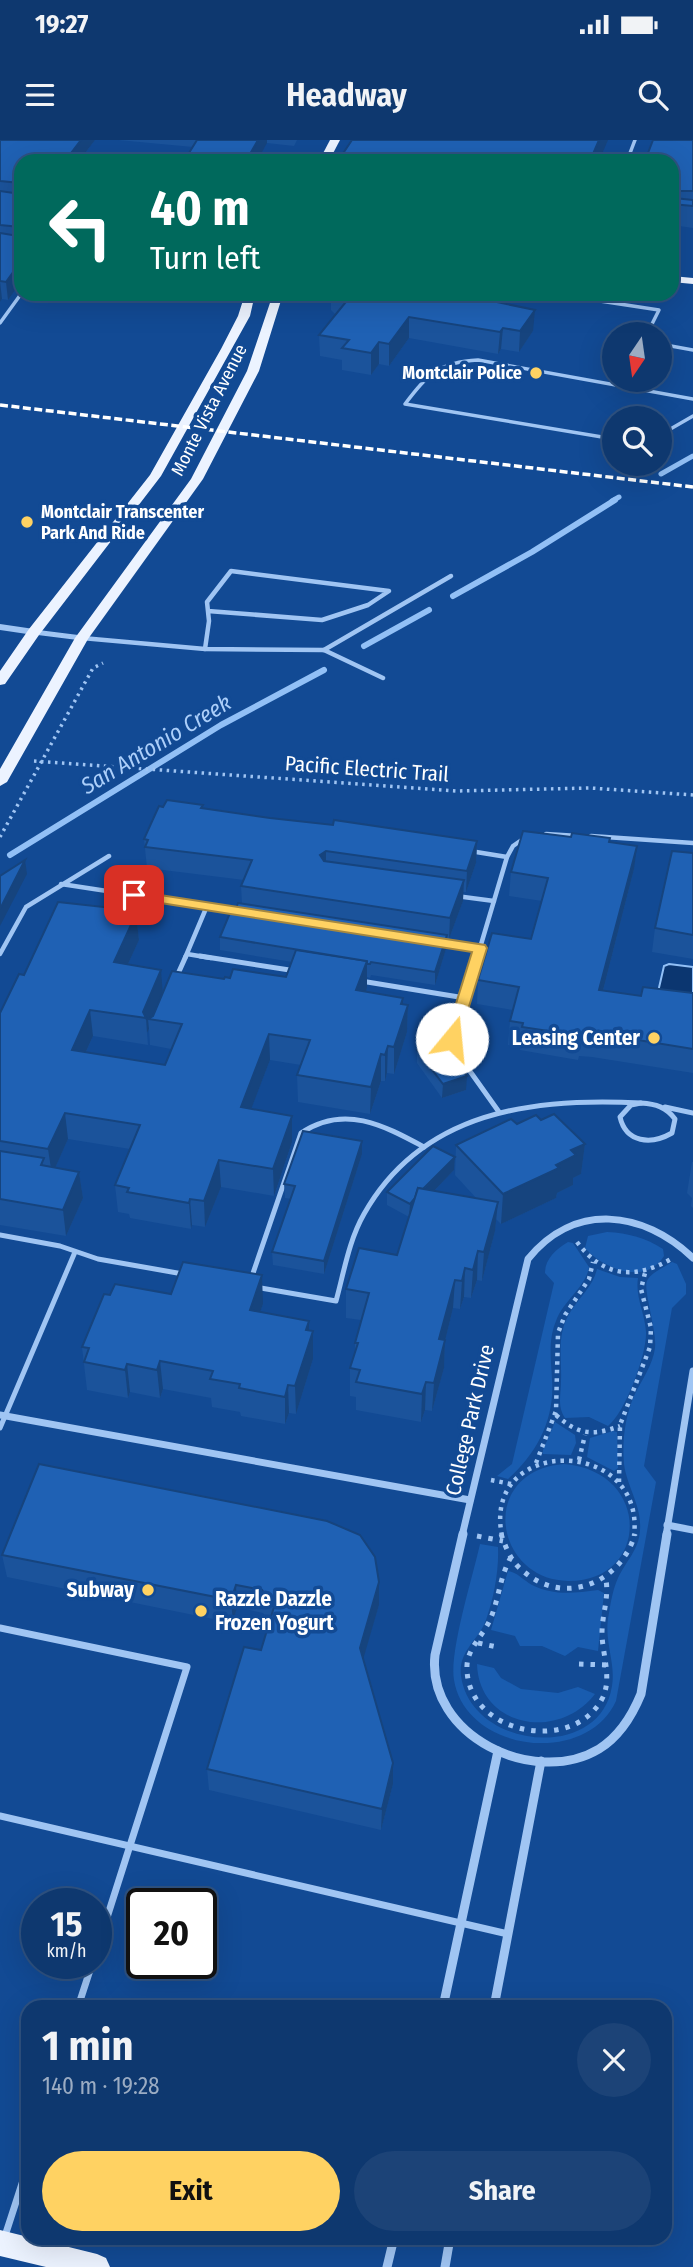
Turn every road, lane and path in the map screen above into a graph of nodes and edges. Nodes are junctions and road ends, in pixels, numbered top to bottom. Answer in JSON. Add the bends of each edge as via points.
{"nodes":[{"id":1,"x":16,"y":301,"type":"edge"},
{"id":2,"x":248,"y":301,"type":"edge"},
{"id":3,"x":276,"y":301,"type":"edge"},
{"id":4,"x":600,"y":301,"type":"edge"},
{"id":5,"x":0,"y":310,"type":"edge"},
{"id":6,"x":9,"y":311,"type":"junction"},
{"id":7,"x":653,"y":322,"type":"edge"},
{"id":8,"x":0,"y":323,"type":"edge"},
{"id":9,"x":672,"y":346,"type":"edge"},
{"id":10,"x":693,"y":350,"type":"edge"},
{"id":11,"x":693,"y":399,"type":"edge"},
{"id":12,"x":693,"y":416,"type":"edge"},
{"id":13,"x":672,"y":428,"type":"edge"},
{"id":14,"x":602,"y":437,"type":"edge"},
{"id":15,"x":451,"y":576,"type":"dead end"},
{"id":16,"x":208,"y":611,"type":"junction"},
{"id":17,"x":0,"y":627,"type":"edge"},
{"id":18,"x":34,"y":632,"type":"junction"},
{"id":19,"x":82,"y":638,"type":"junction"},
{"id":20,"x":205,"y":649,"type":"junction"},
{"id":21,"x":324,"y":650,"type":"junction"},
{"id":22,"x":103,"y":663,"type":"dead end"},
{"id":23,"x":383,"y":677,"type":"dead end"},
{"id":24,"x":0,"y":681,"type":"edge"},
{"id":25,"x":40,"y":762,"type":"junction"},
{"id":26,"x":0,"y":782,"type":"edge"},
{"id":27,"x":693,"y":795,"type":"edge"},
{"id":28,"x":537,"y":834,"type":"edge"},
{"id":29,"x":530,"y":836,"type":"edge"},
{"id":30,"x":0,"y":837,"type":"edge"},
{"id":31,"x":693,"y":843,"type":"edge"},
{"id":32,"x":466,"y":851,"type":"edge"},
{"id":33,"x":109,"y":856,"type":"dead end"},
{"id":34,"x":507,"y":857,"type":"junction"},
{"id":35,"x":61,"y":884,"type":"junction"},
{"id":36,"x":455,"y":896,"type":"edge"},
{"id":37,"x":494,"y":901,"type":"junction"},
{"id":38,"x":207,"y":906,"type":"junction"},
{"id":39,"x":248,"y":913,"type":"edge"},
{"id":40,"x":439,"y":942,"type":"edge"},
{"id":41,"x":480,"y":948,"type":"junction"},
{"id":42,"x":0,"y":954,"type":"edge"},
{"id":43,"x":187,"y":954,"type":"junction"},
{"id":44,"x":306,"y":973,"type":"edge"},
{"id":45,"x":176,"y":979,"type":"edge"},
{"id":46,"x":359,"y":981,"type":"edge"},
{"id":47,"x":465,"y":998,"type":"junction"},
{"id":48,"x":641,"y":1102,"type":"junction"},
{"id":49,"x":662,"y":1106,"type":"junction"},
{"id":50,"x":499,"y":1112,"type":"junction"},
{"id":51,"x":693,"y":1113,"type":"edge"},
{"id":52,"x":424,"y":1147,"type":"junction"},
{"id":53,"x":568,"y":1226,"type":"junction"},
{"id":54,"x":0,"y":1235,"type":"edge"},
{"id":55,"x":685,"y":1249,"type":"junction"},
{"id":56,"x":75,"y":1252,"type":"junction"},
{"id":57,"x":693,"y":1258,"type":"edge"},
{"id":58,"x":593,"y":1262,"type":"junction"},
{"id":59,"x":645,"y":1273,"type":"junction"},
{"id":60,"x":194,"y":1276,"type":"edge"},
{"id":61,"x":693,"y":1371,"type":"edge"},
{"id":62,"x":2,"y":1413,"type":"edge"},
{"id":63,"x":555,"y":1415,"type":"junction"},
{"id":64,"x":620,"y":1426,"type":"junction"},
{"id":65,"x":0,"y":1428,"type":"edge"},
{"id":66,"x":585,"y":1435,"type":"junction"},
{"id":67,"x":579,"y":1460,"type":"junction"},
{"id":68,"x":535,"y":1464,"type":"junction"},
{"id":69,"x":618,"y":1482,"type":"junction"},
{"id":70,"x":470,"y":1500,"type":"junction"},
{"id":71,"x":667,"y":1525,"type":"junction"},
{"id":72,"x":693,"y":1530,"type":"edge"},
{"id":73,"x":511,"y":1557,"type":"junction"},
{"id":74,"x":606,"y":1580,"type":"junction"},
{"id":75,"x":0,"y":1628,"type":"edge"},
{"id":76,"x":478,"y":1643,"type":"junction"},
{"id":77,"x":498,"y":1647,"type":"dead end"},
{"id":78,"x":579,"y":1664,"type":"dead end"},
{"id":79,"x":606,"y":1665,"type":"junction"},
{"id":80,"x":498,"y":1751,"type":"junction"},
{"id":81,"x":541,"y":1761,"type":"junction"},
{"id":82,"x":0,"y":1816,"type":"edge"},
{"id":83,"x":131,"y":1845,"type":"junction"},
{"id":84,"x":112,"y":1903,"type":"edge"},
{"id":85,"x":461,"y":1924,"type":"junction"},
{"id":86,"x":508,"y":1934,"type":"junction"},
{"id":87,"x":87,"y":1979,"type":"edge"},
{"id":88,"x":80,"y":2000,"type":"edge"},
{"id":89,"x":445,"y":2000,"type":"edge"},
{"id":90,"x":495,"y":2000,"type":"edge"},
{"id":91,"x":21,"y":2185,"type":"edge"},
{"id":92,"x":1,"y":2243,"type":"edge"},
{"id":93,"x":392,"y":2245,"type":"edge"},
{"id":94,"x":449,"y":2245,"type":"edge"},
{"id":95,"x":97,"y":2267,"type":"edge"},
{"id":96,"x":387,"y":2267,"type":"edge"},
{"id":97,"x":445,"y":2267,"type":"edge"}],
"edges":[{"from":1,"to":6,"type":"lane"},
{"from":2,"to":18,"type":"main road","name":"Monte Vista Avenue","via":[[227,349],[155,476]]},
{"from":3,"to":19,"type":"main road","name":"Monte Vista Avenue","via":[[254,371],[197,480]]},
{"from":4,"to":7,"type":"lane","via":[[659,310]]},
{"from":5,"to":6,"type":"lane"},
{"from":6,"to":8,"type":"lane"},
{"from":9,"to":10,"type":"lane"},
{"from":11,"to":14,"type":"lane","via":[[478,360],[452,360],[425,377],[405,404]]},
{"from":12,"to":13,"type":"lane"},
{"from":15,"to":21,"type":"lane"},
{"from":16,"to":16,"type":"lane","via":[[207,602],[231,571],[389,591],[368,605],[322,620]]},
{"from":16,"to":20,"type":"lane"},
{"from":17,"to":18,"type":"street"},
{"from":18,"to":19,"type":"street"},
{"from":18,"to":24,"type":"main road","name":"Monte Vista Avenue"},
{"from":19,"to":20,"type":"lane"},
{"from":19,"to":26,"type":"main road","name":"Monte Vista Avenue"},
{"from":20,"to":21,"type":"lane"},
{"from":21,"to":23,"type":"lane"},
{"from":22,"to":25,"type":"path","via":[[93,668]]},
{"from":25,"to":27,"type":"path","name":"Pacific Electric Trail","via":[[456,791],[590,788]]},
{"from":25,"to":30,"type":"path"},
{"from":28,"to":31,"type":"lane"},
{"from":29,"to":34,"type":"lane","via":[[513,846]]},
{"from":32,"to":34,"type":"lane"},
{"from":33,"to":35,"type":"lane"},
{"from":34,"to":37,"type":"lane"},
{"from":35,"to":38,"type":"lane"},
{"from":35,"to":42,"type":"lane","via":[[26,907]]},
{"from":36,"to":37,"type":"lane"},
{"from":37,"to":41,"type":"lane"},
{"from":38,"to":39,"type":"lane"},
{"from":38,"to":43,"type":"lane"},
{"from":40,"to":41,"type":"lane"},
{"from":41,"to":47,"type":"lane"},
{"from":43,"to":44,"type":"lane"},
{"from":43,"to":45,"type":"lane"},
{"from":46,"to":47,"type":"lane"},
{"from":47,"to":50,"type":"lane","via":[[452,1046]]},
{"from":48,"to":49,"type":"lane"},
{"from":48,"to":49,"type":"lane","via":[[620,1117],[625,1132],[644,1141],[672,1133],[675,1119]]},
{"from":48,"to":50,"type":"lane","via":[[577,1099]]},
{"from":49,"to":51,"type":"lane"},
{"from":50,"to":52,"type":"lane"},
{"from":52,"to":52,"type":"lane","via":[[379,1124],[341,1118],[321,1119],[311,1125],[301,1133],[249,1286],[336,1301],[366,1210],[383,1185]]},
{"from":53,"to":55,"type":"street","name":"College Park Drive","via":[[628,1220],[657,1230]]},
{"from":53,"to":58,"type":"path"},
{"from":53,"to":70,"type":"street","name":"College Park Drive","via":[[544,1240],[528,1259]]},
{"from":54,"to":56,"type":"lane"},
{"from":55,"to":57,"type":"street","name":"College Park Drive"},
{"from":55,"to":59,"type":"path"},
{"from":56,"to":60,"type":"lane"},
{"from":56,"to":62,"type":"lane"},
{"from":58,"to":59,"type":"path","via":[[616,1272]]},
{"from":58,"to":63,"type":"path","via":[[592,1276],[566,1312],[556,1340]]},
{"from":59,"to":64,"type":"path","via":[[640,1287],[650,1321],[648,1356]]},
{"from":61,"to":71,"type":"street","name":"College Park Drive"},
{"from":62,"to":65,"type":"lane"},
{"from":62,"to":70,"type":"street"},
{"from":63,"to":66,"type":"path"},
{"from":63,"to":68,"type":"path"},
{"from":64,"to":66,"type":"path"},
{"from":64,"to":69,"type":"path"},
{"from":66,"to":67,"type":"path"},
{"from":67,"to":68,"type":"path"},
{"from":67,"to":69,"type":"path"},
{"from":68,"to":73,"type":"path","via":[[511,1484],[501,1506],[500,1529]]},
{"from":69,"to":74,"type":"path","via":[[634,1508],[635,1534],[631,1550]]},
{"from":70,"to":80,"type":"street","name":"College Park Drive","via":[[436,1651],[436,1682],[443,1704],[456,1722],[475,1740]]},
{"from":71,"to":72,"type":"street"},
{"from":71,"to":81,"type":"street","name":"College Park Drive","via":[[641,1694],[633,1716],[592,1753],[568,1761]]},
{"from":73,"to":74,"type":"path","via":[[529,1578],[542,1584],[572,1588]]},
{"from":73,"to":76,"type":"path","via":[[502,1569],[492,1615]]},
{"from":74,"to":79,"type":"path","via":[[609,1592],[602,1634]]},
{"from":75,"to":83,"type":"lane","via":[[187,1667]]},
{"from":76,"to":77,"type":"path"},
{"from":76,"to":79,"type":"path","via":[[467,1667],[473,1693],[485,1710],[504,1724],[525,1730],[564,1729],[596,1710],[607,1682]]},
{"from":78,"to":79,"type":"path"},
{"from":80,"to":81,"type":"street","name":"College Park Drive"},
{"from":80,"to":85,"type":"street"},
{"from":81,"to":86,"type":"street"},
{"from":82,"to":83,"type":"lane"},
{"from":83,"to":84,"type":"lane"},
{"from":83,"to":85,"type":"lane"},
{"from":85,"to":86,"type":"lane"},
{"from":85,"to":89,"type":"street"},
{"from":86,"to":90,"type":"street"},
{"from":87,"to":88,"type":"lane"},
{"from":91,"to":92,"type":"lane"},
{"from":92,"to":95,"type":"main road"},
{"from":93,"to":96,"type":"street"},
{"from":94,"to":97,"type":"street"}]}
